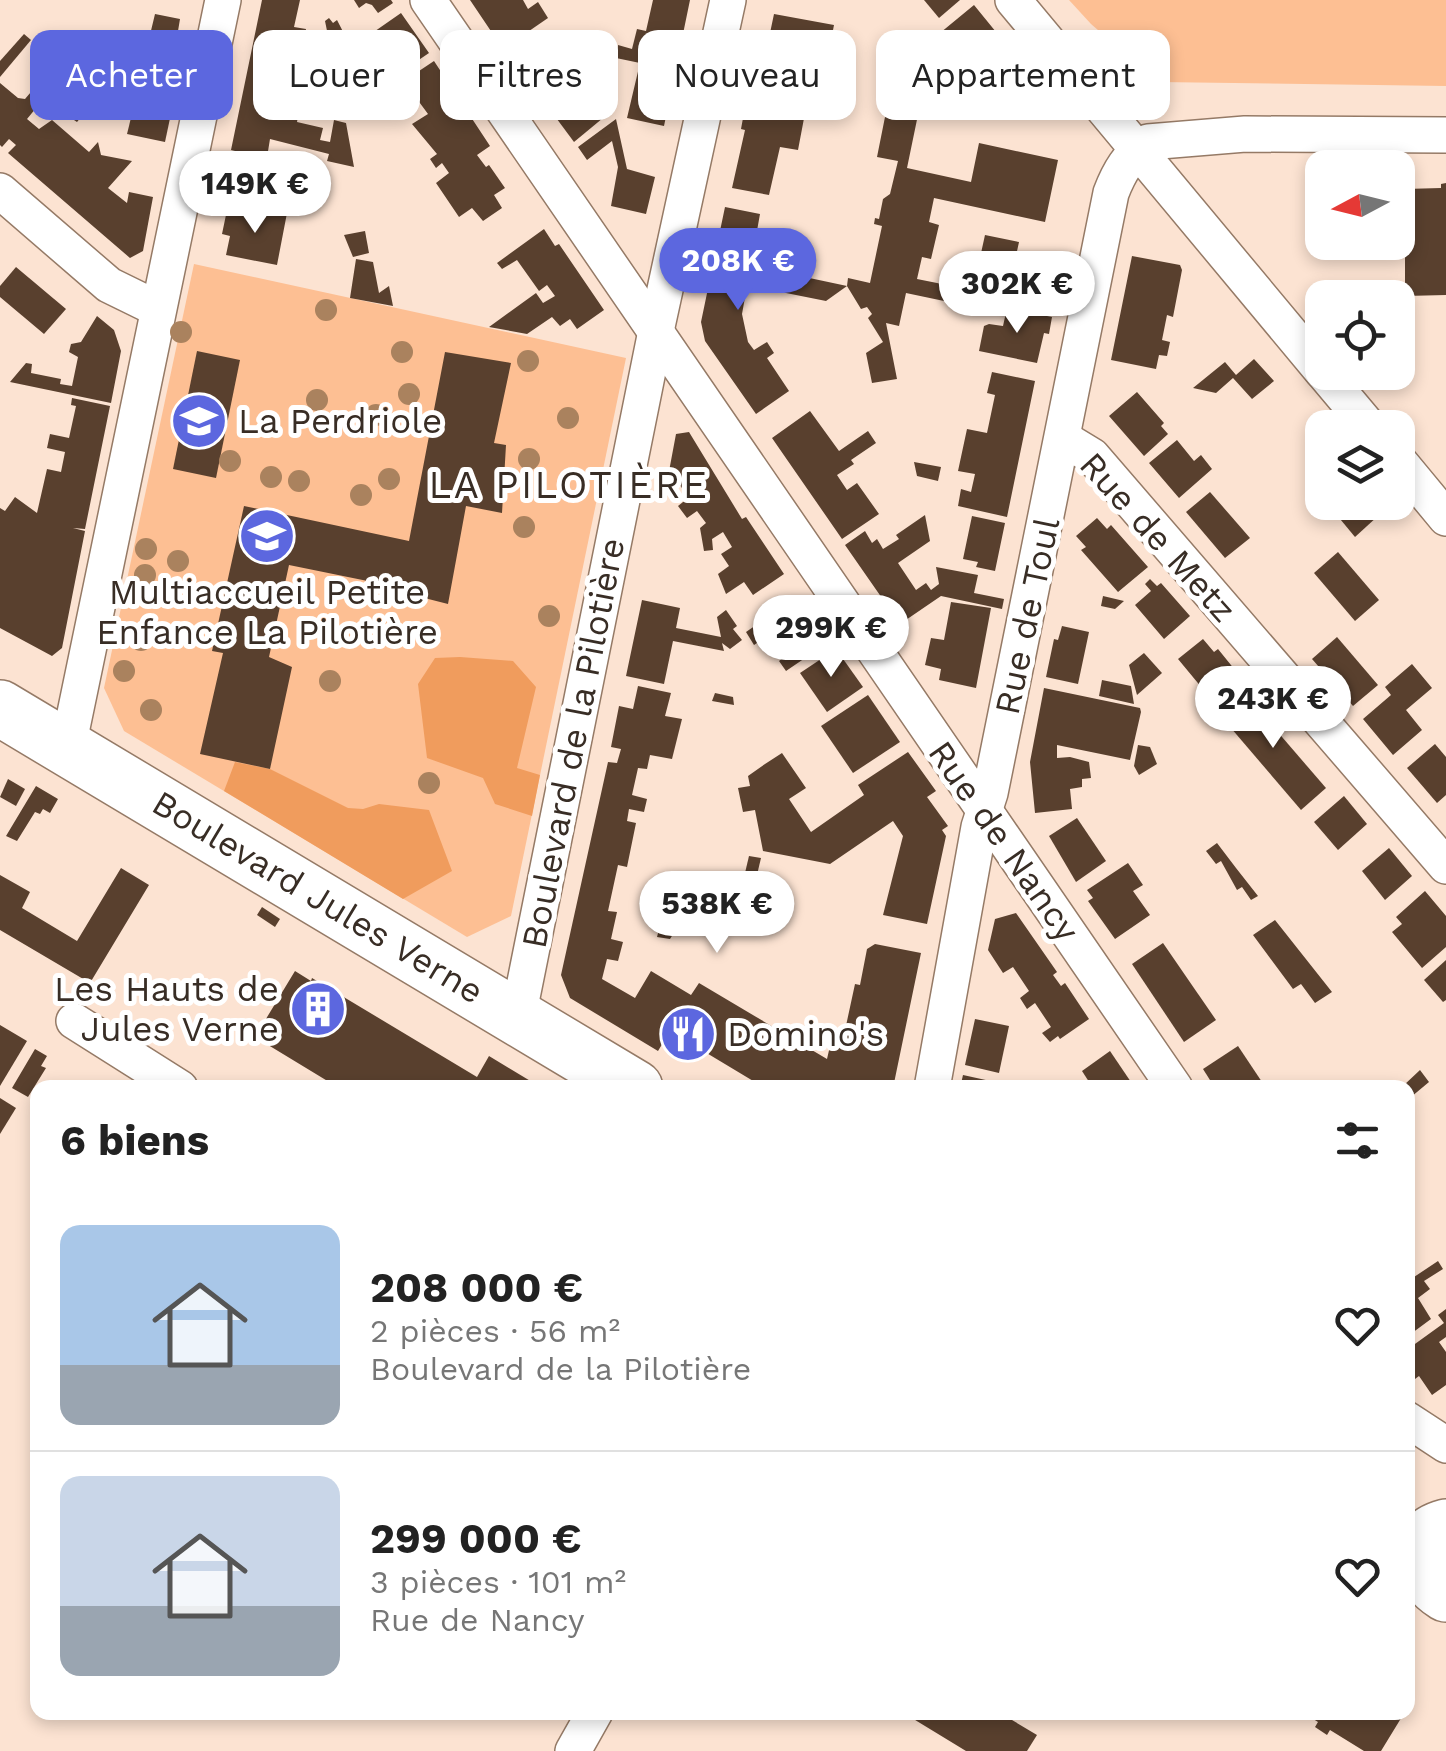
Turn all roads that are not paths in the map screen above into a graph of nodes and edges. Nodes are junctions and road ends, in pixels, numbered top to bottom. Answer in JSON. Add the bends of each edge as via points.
{"nodes":[{"id":1,"x":223,"y":0,"type":"edge"},
{"id":2,"x":428,"y":0,"type":"edge"},
{"id":3,"x":728,"y":0,"type":"edge"},
{"id":4,"x":1014,"y":0,"type":"edge"},
{"id":5,"x":1446,"y":135,"type":"edge"},
{"id":6,"x":1136,"y":150,"type":"junction"},
{"id":7,"x":0,"y":191,"type":"edge"},
{"id":8,"x":158,"y":309,"type":"junction"},
{"id":9,"x":656,"y":331,"type":"junction"},
{"id":10,"x":1305,"y":351,"type":"edge"},
{"id":11,"x":1338,"y":390,"type":"edge"},
{"id":12,"x":1355,"y":410,"type":"edge"},
{"id":13,"x":1064,"y":438,"type":"junction"},
{"id":14,"x":1415,"y":481,"type":"edge"},
{"id":15,"x":1446,"y":518,"type":"edge"},
{"id":16,"x":0,"y":708,"type":"edge"},
{"id":17,"x":68,"y":747,"type":"junction"},
{"id":18,"x":983,"y":809,"type":"junction"},
{"id":19,"x":1446,"y":866,"type":"edge"},
{"id":20,"x":518,"y":1017,"type":"junction"},
{"id":21,"x":74,"y":1021,"type":"dead end"},
{"id":22,"x":167,"y":1080,"type":"edge"},
{"id":23,"x":622,"y":1080,"type":"edge"},
{"id":24,"x":933,"y":1080,"type":"edge"},
{"id":25,"x":1169,"y":1080,"type":"edge"},
{"id":26,"x":1415,"y":1425,"type":"edge"},
{"id":27,"x":1446,"y":1445,"type":"edge"},
{"id":28,"x":1425,"y":1534,"type":"edge"},
{"id":29,"x":1446,"y":1594,"type":"edge"},
{"id":30,"x":590,"y":1720,"type":"edge"},
{"id":31,"x":573,"y":1751,"type":"edge"}],
"edges":[{"from":1,"to":8,"type":"street"},
{"from":2,"to":9,"type":"street","name":"Rue de Nancy"},
{"from":3,"to":9,"type":"street","name":"Boulevard de la Pilotière"},
{"from":4,"to":6,"type":"street"},
{"from":5,"to":6,"type":"street","via":[[1245,134],[1148,142]]},
{"from":6,"to":10,"type":"street"},
{"from":6,"to":13,"type":"street","name":"Rue de Toul","via":[[1112,193]]},
{"from":7,"to":8,"type":"street","via":[[109,285]]},
{"from":8,"to":17,"type":"street"},
{"from":9,"to":18,"type":"street","name":"Rue de Nancy"},
{"from":9,"to":20,"type":"street","name":"Boulevard de la Pilotière"},
{"from":11,"to":12,"type":"street"},
{"from":13,"to":18,"type":"street","name":"Rue de Toul"},
{"from":13,"to":19,"type":"street","name":"Rue de Metz","via":[[1092,456]]},
{"from":14,"to":15,"type":"street"},
{"from":16,"to":17,"type":"main road","name":"Boulevard Jules Verne"},
{"from":17,"to":20,"type":"main road","name":"Boulevard Jules Verne"},
{"from":18,"to":24,"type":"street","name":"Rue de Toul"},
{"from":18,"to":25,"type":"street","name":"Rue de Nancy"},
{"from":20,"to":23,"type":"main road","name":"Boulevard Jules Verne"},
{"from":21,"to":22,"type":"street"},
{"from":26,"to":27,"type":"street"},
{"from":28,"to":29,"type":"main road","via":[[1424,1575]]},
{"from":30,"to":31,"type":"street"}]}
